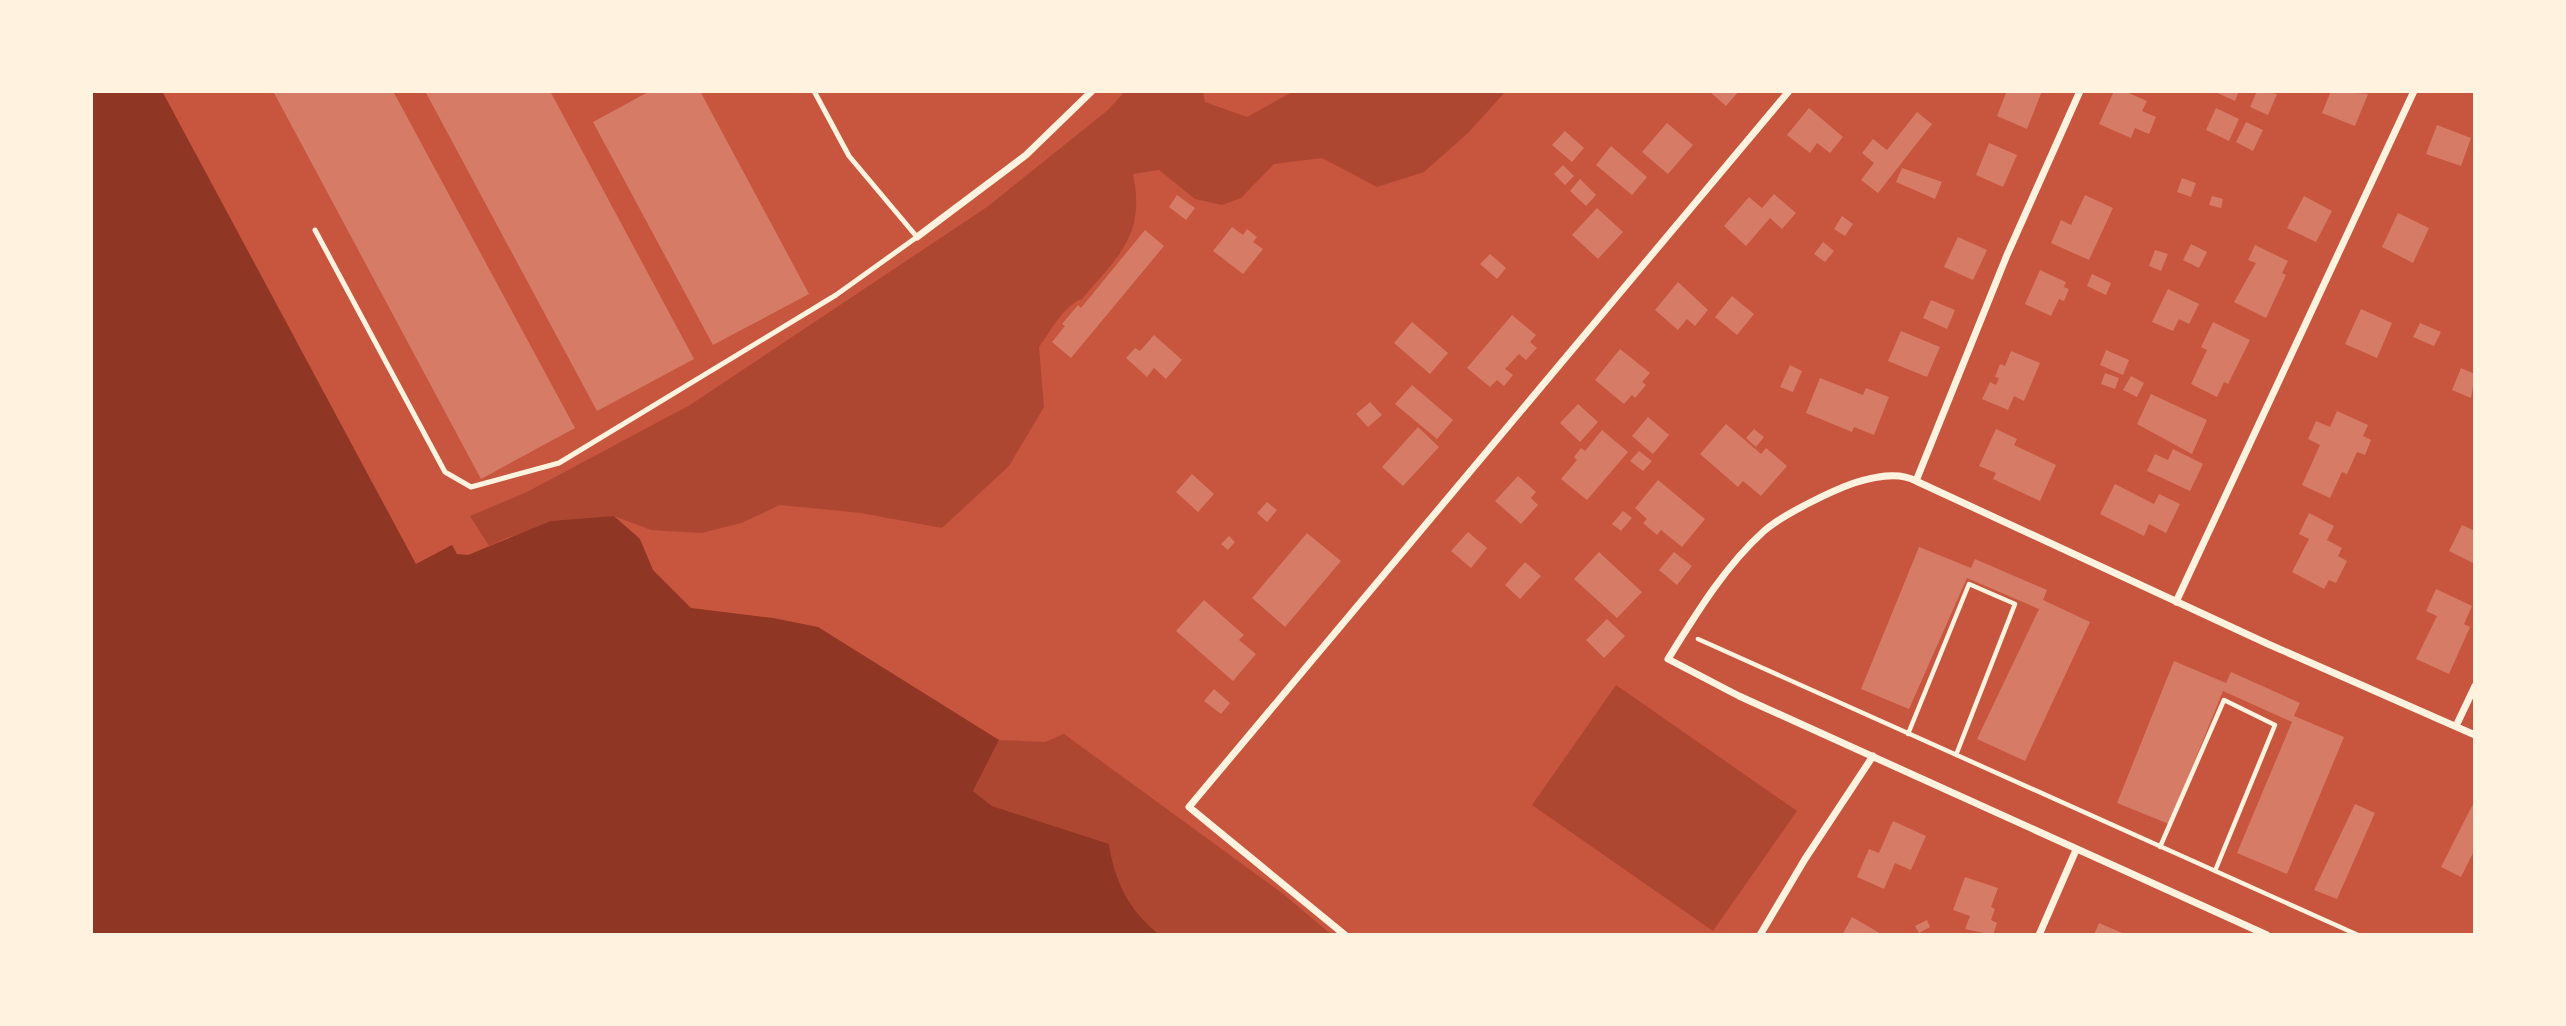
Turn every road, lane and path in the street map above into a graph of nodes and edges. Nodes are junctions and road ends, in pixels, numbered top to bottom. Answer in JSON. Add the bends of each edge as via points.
{"nodes":[{"id":1,"x":814,"y":91,"type":"edge"},
{"id":2,"x":1092,"y":91,"type":"edge"},
{"id":3,"x":1788,"y":91,"type":"edge"},
{"id":4,"x":2080,"y":91,"type":"edge"},
{"id":5,"x":2414,"y":91,"type":"edge"},
{"id":6,"x":315,"y":230,"type":"dead end"},
{"id":7,"x":917,"y":237,"type":"junction"},
{"id":8,"x":1916,"y":481,"type":"junction"},
{"id":9,"x":2176,"y":602,"type":"junction"},
{"id":10,"x":1685,"y":632,"type":"junction"},
{"id":11,"x":2475,"y":686,"type":"edge"},
{"id":12,"x":2456,"y":726,"type":"junction"},
{"id":13,"x":1908,"y":734,"type":"junction"},
{"id":14,"x":2475,"y":735,"type":"edge"},
{"id":15,"x":1956,"y":755,"type":"junction"},
{"id":16,"x":1872,"y":756,"type":"junction"},
{"id":17,"x":2160,"y":847,"type":"junction"},
{"id":18,"x":2076,"y":850,"type":"junction"},
{"id":19,"x":2215,"y":871,"type":"junction"},
{"id":20,"x":1345,"y":935,"type":"edge"},
{"id":21,"x":1760,"y":935,"type":"edge"},
{"id":22,"x":2039,"y":935,"type":"edge"},
{"id":23,"x":2267,"y":935,"type":"edge"},
{"id":24,"x":2358,"y":935,"type":"edge"}],
"edges":[{"from":1,"to":7,"type":"lane","via":[[849,156]]},
{"from":2,"to":7,"type":"street","via":[[1026,155]]},
{"from":3,"to":20,"type":"street","via":[[1189,807]]},
{"from":4,"to":8,"type":"street","via":[[2007,255]]},
{"from":5,"to":9,"type":"street"},
{"from":6,"to":7,"type":"lane","via":[[445,472],[471,487],[559,463],[836,295]]},
{"from":8,"to":9,"type":"street"},
{"from":8,"to":10,"type":"street","via":[[1874,477],[1836,489],[1765,529],[1711,591]]},
{"from":9,"to":12,"type":"street"},
{"from":10,"to":13,"type":"path"},
{"from":10,"to":16,"type":"street","via":[[1668,659]]},
{"from":11,"to":12,"type":"street"},
{"from":12,"to":14,"type":"street"},
{"from":13,"to":15,"type":"path"},
{"from":13,"to":15,"type":"path","via":[[1969,584],[2015,604]]},
{"from":15,"to":17,"type":"path"},
{"from":16,"to":18,"type":"street"},
{"from":16,"to":21,"type":"street"},
{"from":17,"to":19,"type":"path"},
{"from":17,"to":19,"type":"path","via":[[2224,700],[2275,725]]},
{"from":18,"to":22,"type":"street"},
{"from":18,"to":23,"type":"street"},
{"from":19,"to":24,"type":"path"}]}
